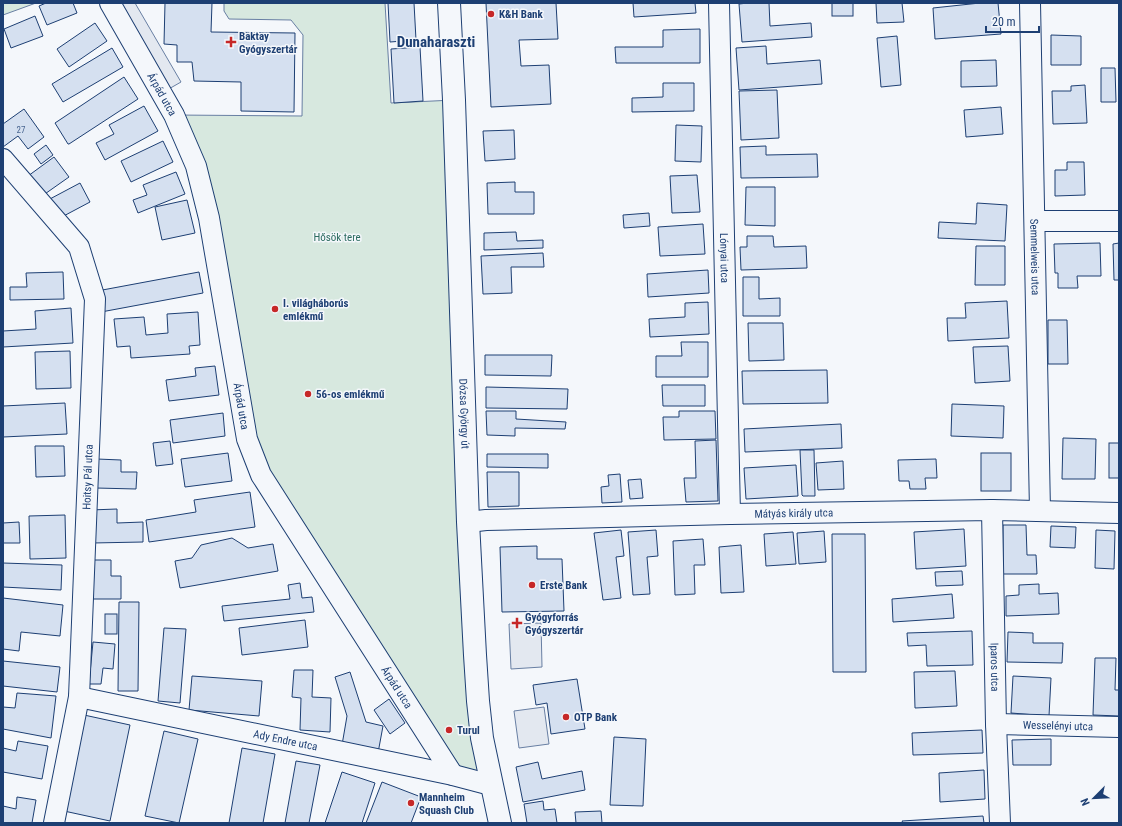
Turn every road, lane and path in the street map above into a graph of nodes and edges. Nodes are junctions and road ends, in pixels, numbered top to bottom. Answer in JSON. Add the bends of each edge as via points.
{"nodes":[{"id":1,"x":110,"y":3,"type":"edge"},
{"id":2,"x":449,"y":3,"type":"edge"},
{"id":3,"x":719,"y":3,"type":"edge"},
{"id":4,"x":1030,"y":3,"type":"edge"},
{"id":5,"x":3,"y":159,"type":"edge"},
{"id":6,"x":1035,"y":221,"type":"junction"},
{"id":7,"x":1119,"y":221,"type":"edge"},
{"id":8,"x":992,"y":510,"type":"junction"},
{"id":9,"x":1040,"y":512,"type":"junction"},
{"id":10,"x":1119,"y":513,"type":"edge"},
{"id":11,"x":730,"y":514,"type":"junction"},
{"id":12,"x":468,"y":522,"type":"junction"},
{"id":13,"x":79,"y":697,"type":"junction"},
{"id":14,"x":996,"y":724,"type":"junction"},
{"id":15,"x":1119,"y":727,"type":"edge"},
{"id":16,"x":453,"y":775,"type":"junction"},
{"id":17,"x":491,"y":785,"type":"junction"},
{"id":18,"x":54,"y":823,"type":"edge"},
{"id":19,"x":500,"y":823,"type":"edge"},
{"id":20,"x":1000,"y":823,"type":"edge"}],
"edges":[{"from":1,"to":16,"type":"street","name":"Árpád utca","via":[[174,115],[196,166],[209,218],[247,439],[261,475]]},
{"from":2,"to":12,"type":"main road","name":"Dózsa György út"},
{"from":3,"to":11,"type":"street","name":"Lónyai utca"},
{"from":4,"to":6,"type":"street","name":"Semmelweis utca"},
{"from":5,"to":13,"type":"street","name":"Hoitsy Pál utca","via":[[79,247],[95,298]]},
{"from":6,"to":7,"type":"street"},
{"from":6,"to":9,"type":"street","name":"Semmelweis utca"},
{"from":8,"to":9,"type":"street","name":"Mátyás király utca"},
{"from":8,"to":11,"type":"street","name":"Mátyás király utca"},
{"from":8,"to":14,"type":"street","name":"Iparos utca"},
{"from":9,"to":10,"type":"street","name":"Mátyás király utca"},
{"from":11,"to":12,"type":"street","name":"Mátyás király utca"},
{"from":12,"to":17,"type":"main road","name":"Dózsa György út","via":[[478,701]]},
{"from":13,"to":16,"type":"street","name":"Ady Endre utca"},
{"from":13,"to":18,"type":"street","name":"Hoitsy Pál utca"},
{"from":14,"to":15,"type":"street","name":"Wesselényi utca"},
{"from":14,"to":20,"type":"street","name":"Iparos utca"},
{"from":16,"to":17,"type":"street","name":"Ady Endre utca"},
{"from":17,"to":19,"type":"main road","name":"Dózsa György út"}]}
